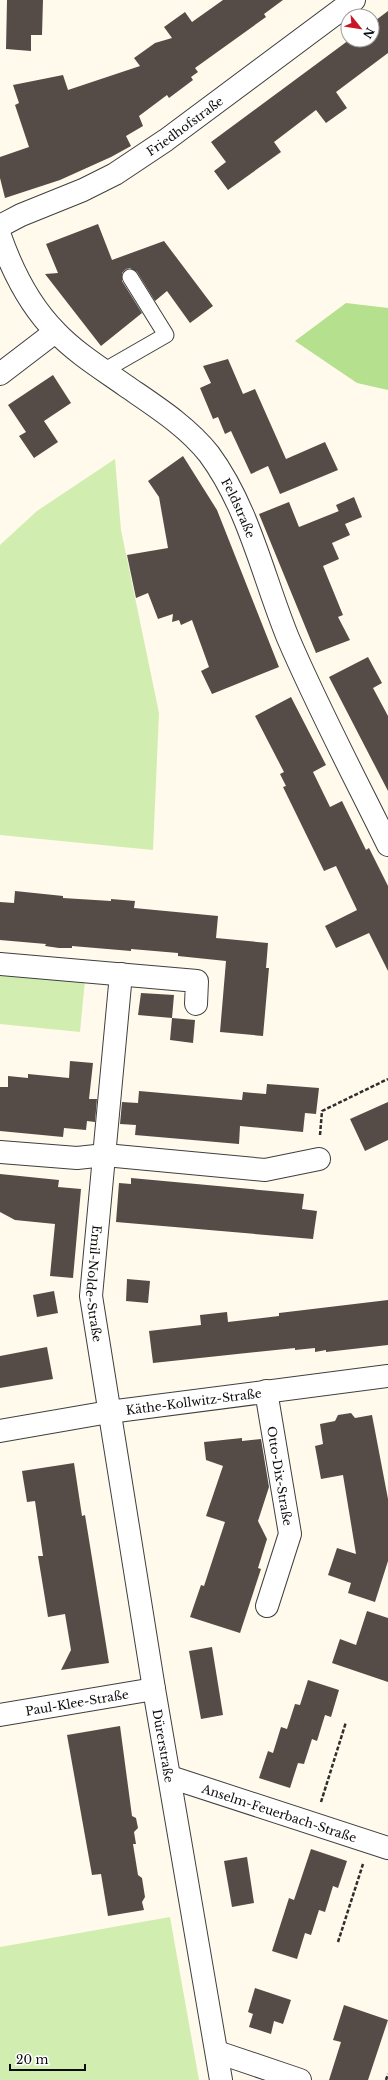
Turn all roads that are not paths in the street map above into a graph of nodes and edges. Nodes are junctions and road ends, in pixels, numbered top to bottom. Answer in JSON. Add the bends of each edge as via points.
{"nodes":[{"id":1,"x":354,"y":0,"type":"edge"},
{"id":2,"x":0,"y":226,"type":"edge"},
{"id":3,"x":0,"y":236,"type":"edge"},
{"id":4,"x":130,"y":277,"type":"dead end"},
{"id":5,"x":55,"y":332,"type":"junction"},
{"id":6,"x":104,"y":370,"type":"junction"},
{"id":7,"x":0,"y":374,"type":"edge"},
{"id":8,"x":388,"y":845,"type":"edge"},
{"id":9,"x":0,"y":964,"type":"edge"},
{"id":10,"x":121,"y":974,"type":"junction"},
{"id":11,"x":196,"y":1004,"type":"dead end"},
{"id":12,"x":0,"y":1152,"type":"edge"},
{"id":13,"x":105,"y":1155,"type":"junction"},
{"id":14,"x":319,"y":1159,"type":"road end"},
{"id":15,"x":388,"y":1376,"type":"edge"},
{"id":16,"x":266,"y":1391,"type":"junction"},
{"id":17,"x":109,"y":1412,"type":"junction"},
{"id":18,"x":0,"y":1431,"type":"edge"},
{"id":19,"x":267,"y":1606,"type":"dead end"},
{"id":20,"x":154,"y":1689,"type":"junction"},
{"id":21,"x":0,"y":1716,"type":"edge"},
{"id":22,"x":170,"y":1777,"type":"junction"},
{"id":23,"x":379,"y":1845,"type":"edge"},
{"id":24,"x":217,"y":2052,"type":"junction"},
{"id":25,"x":221,"y":2080,"type":"edge"},
{"id":26,"x":300,"y":2080,"type":"edge"}],
"edges":[{"from":1,"to":2,"type":"street","name":"Friedhofstraße","via":[[166,140],[115,174]]},
{"from":3,"to":5,"type":"street","name":"Feldstraße","via":[[10,263],[31,300]]},
{"from":4,"to":6,"type":"lane","via":[[166,335]]},
{"from":5,"to":6,"type":"street","name":"Feldstraße"},
{"from":5,"to":7,"type":"street"},
{"from":6,"to":8,"type":"street","name":"Feldstraße","via":[[186,430],[208,454],[230,490],[246,524],[288,637]]},
{"from":9,"to":10,"type":"street"},
{"from":10,"to":11,"type":"street","via":[[197,981]]},
{"from":10,"to":13,"type":"street","name":"Emil-Nolde-Straße"},
{"from":12,"to":13,"type":"street","via":[[77,1158]]},
{"from":13,"to":14,"type":"street","via":[[265,1170]]},
{"from":13,"to":17,"type":"street","name":"Emil-Nolde-Straße","via":[[91,1296]]},
{"from":15,"to":16,"type":"street","name":"Käthe-Kollwitz-Straße"},
{"from":16,"to":17,"type":"street","name":"Käthe-Kollwitz-Straße"},
{"from":16,"to":19,"type":"street","name":"Otto-Dix-Straße","via":[[290,1534]]},
{"from":17,"to":18,"type":"street","name":"Käthe-Kollwitz-Straße"},
{"from":17,"to":20,"type":"street","name":"Dürerstraße"},
{"from":20,"to":21,"type":"street","name":"Paul-Klee-Straße"},
{"from":20,"to":22,"type":"street","name":"Dürerstraße"},
{"from":22,"to":23,"type":"street","name":"Anselm-Feuerbach-Straße"},
{"from":22,"to":24,"type":"street","name":"Dürerstraße"},
{"from":24,"to":25,"type":"street","name":"Dürerstraße"},
{"from":24,"to":26,"type":"street"}]}
